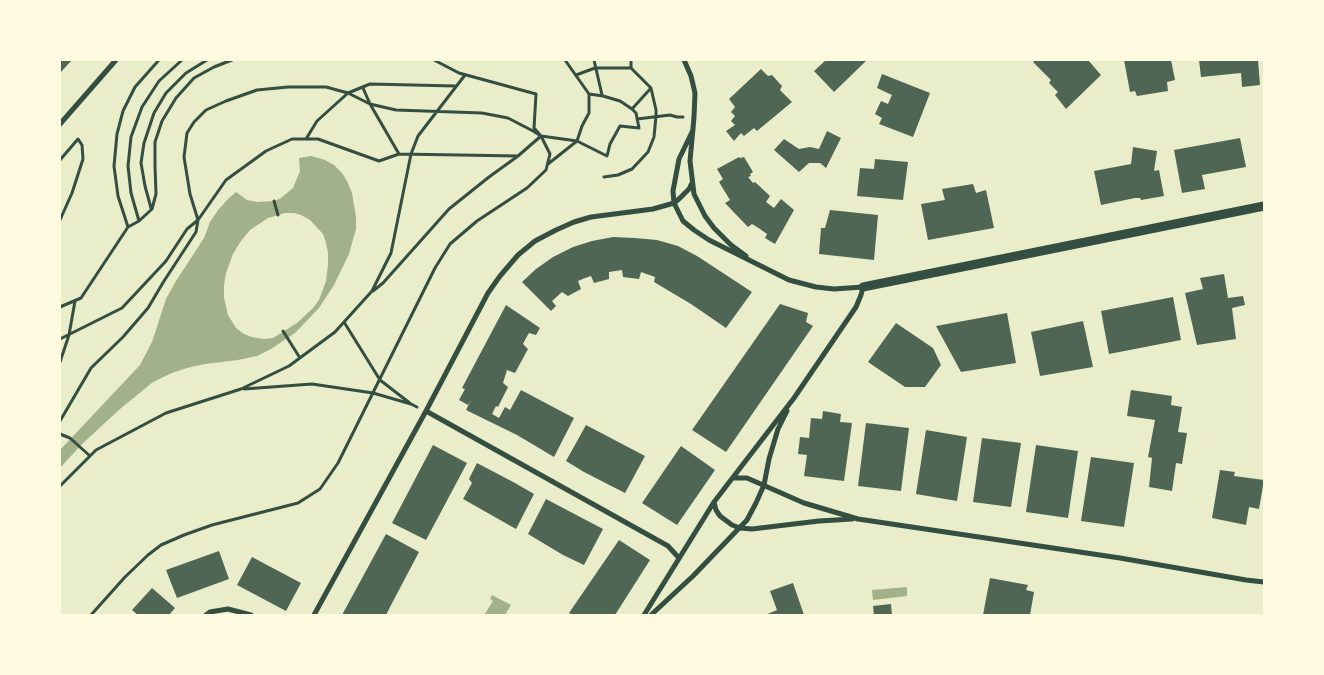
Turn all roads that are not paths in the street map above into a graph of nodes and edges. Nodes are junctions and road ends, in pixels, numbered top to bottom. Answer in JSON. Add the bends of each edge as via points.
{"nodes":[{"id":1,"x":116,"y":60,"type":"edge"},
{"id":2,"x":684,"y":60,"type":"edge"},
{"id":3,"x":60,"y":124,"type":"edge"},
{"id":4,"x":693,"y":130,"type":"junction"},
{"id":5,"x":692,"y":183,"type":"junction"},
{"id":6,"x":674,"y":202,"type":"junction"},
{"id":7,"x":1264,"y":206,"type":"edge"},
{"id":8,"x":757,"y":264,"type":"junction"},
{"id":9,"x":863,"y":287,"type":"junction"},
{"id":10,"x":794,"y":398,"type":"junction"},
{"id":11,"x":426,"y":411,"type":"junction"},
{"id":12,"x":734,"y":478,"type":"junction"},
{"id":13,"x":764,"y":484,"type":"junction"},
{"id":14,"x":714,"y":502,"type":"junction"},
{"id":15,"x":858,"y":519,"type":"junction"},
{"id":16,"x":740,"y":528,"type":"junction"},
{"id":17,"x":679,"y":558,"type":"junction"},
{"id":18,"x":1264,"y":582,"type":"edge"},
{"id":19,"x":206,"y":615,"type":"edge"},
{"id":20,"x":251,"y":615,"type":"edge"},
{"id":21,"x":314,"y":615,"type":"edge"},
{"id":22,"x":644,"y":615,"type":"edge"},
{"id":23,"x":651,"y":615,"type":"edge"}],
"edges":[{"from":1,"to":3,"type":"street"},
{"from":2,"to":4,"type":"street","via":[[695,93]]},
{"from":4,"to":5,"type":"street"},
{"from":4,"to":6,"type":"street","via":[[679,159],[674,180]]},
{"from":5,"to":6,"type":"street"},
{"from":5,"to":8,"type":"street","via":[[694,194],[714,228]]},
{"from":6,"to":8,"type":"street","via":[[684,221],[694,230]]},
{"from":6,"to":11,"type":"street","via":[[653,209],[574,222],[535,241],[518,255],[488,292]]},
{"from":7,"to":9,"type":"street"},
{"from":8,"to":9,"type":"street","via":[[789,280],[816,287]]},
{"from":9,"to":10,"type":"street","via":[[856,307]]},
{"from":10,"to":12,"type":"street"},
{"from":10,"to":13,"type":"street","via":[[778,429]]},
{"from":11,"to":17,"type":"street","via":[[668,546]]},
{"from":11,"to":21,"type":"street"},
{"from":12,"to":13,"type":"street","via":[[747,478]]},
{"from":12,"to":14,"type":"street"},
{"from":13,"to":15,"type":"street","via":[[804,503]]},
{"from":13,"to":16,"type":"street","via":[[756,504]]},
{"from":14,"to":16,"type":"street","via":[[720,516]]},
{"from":14,"to":17,"type":"street"},
{"from":15,"to":16,"type":"street"},
{"from":15,"to":18,"type":"street"},
{"from":16,"to":23,"type":"street"},
{"from":17,"to":22,"type":"street"},
{"from":19,"to":20,"type":"street","via":[[228,609]]}]}
